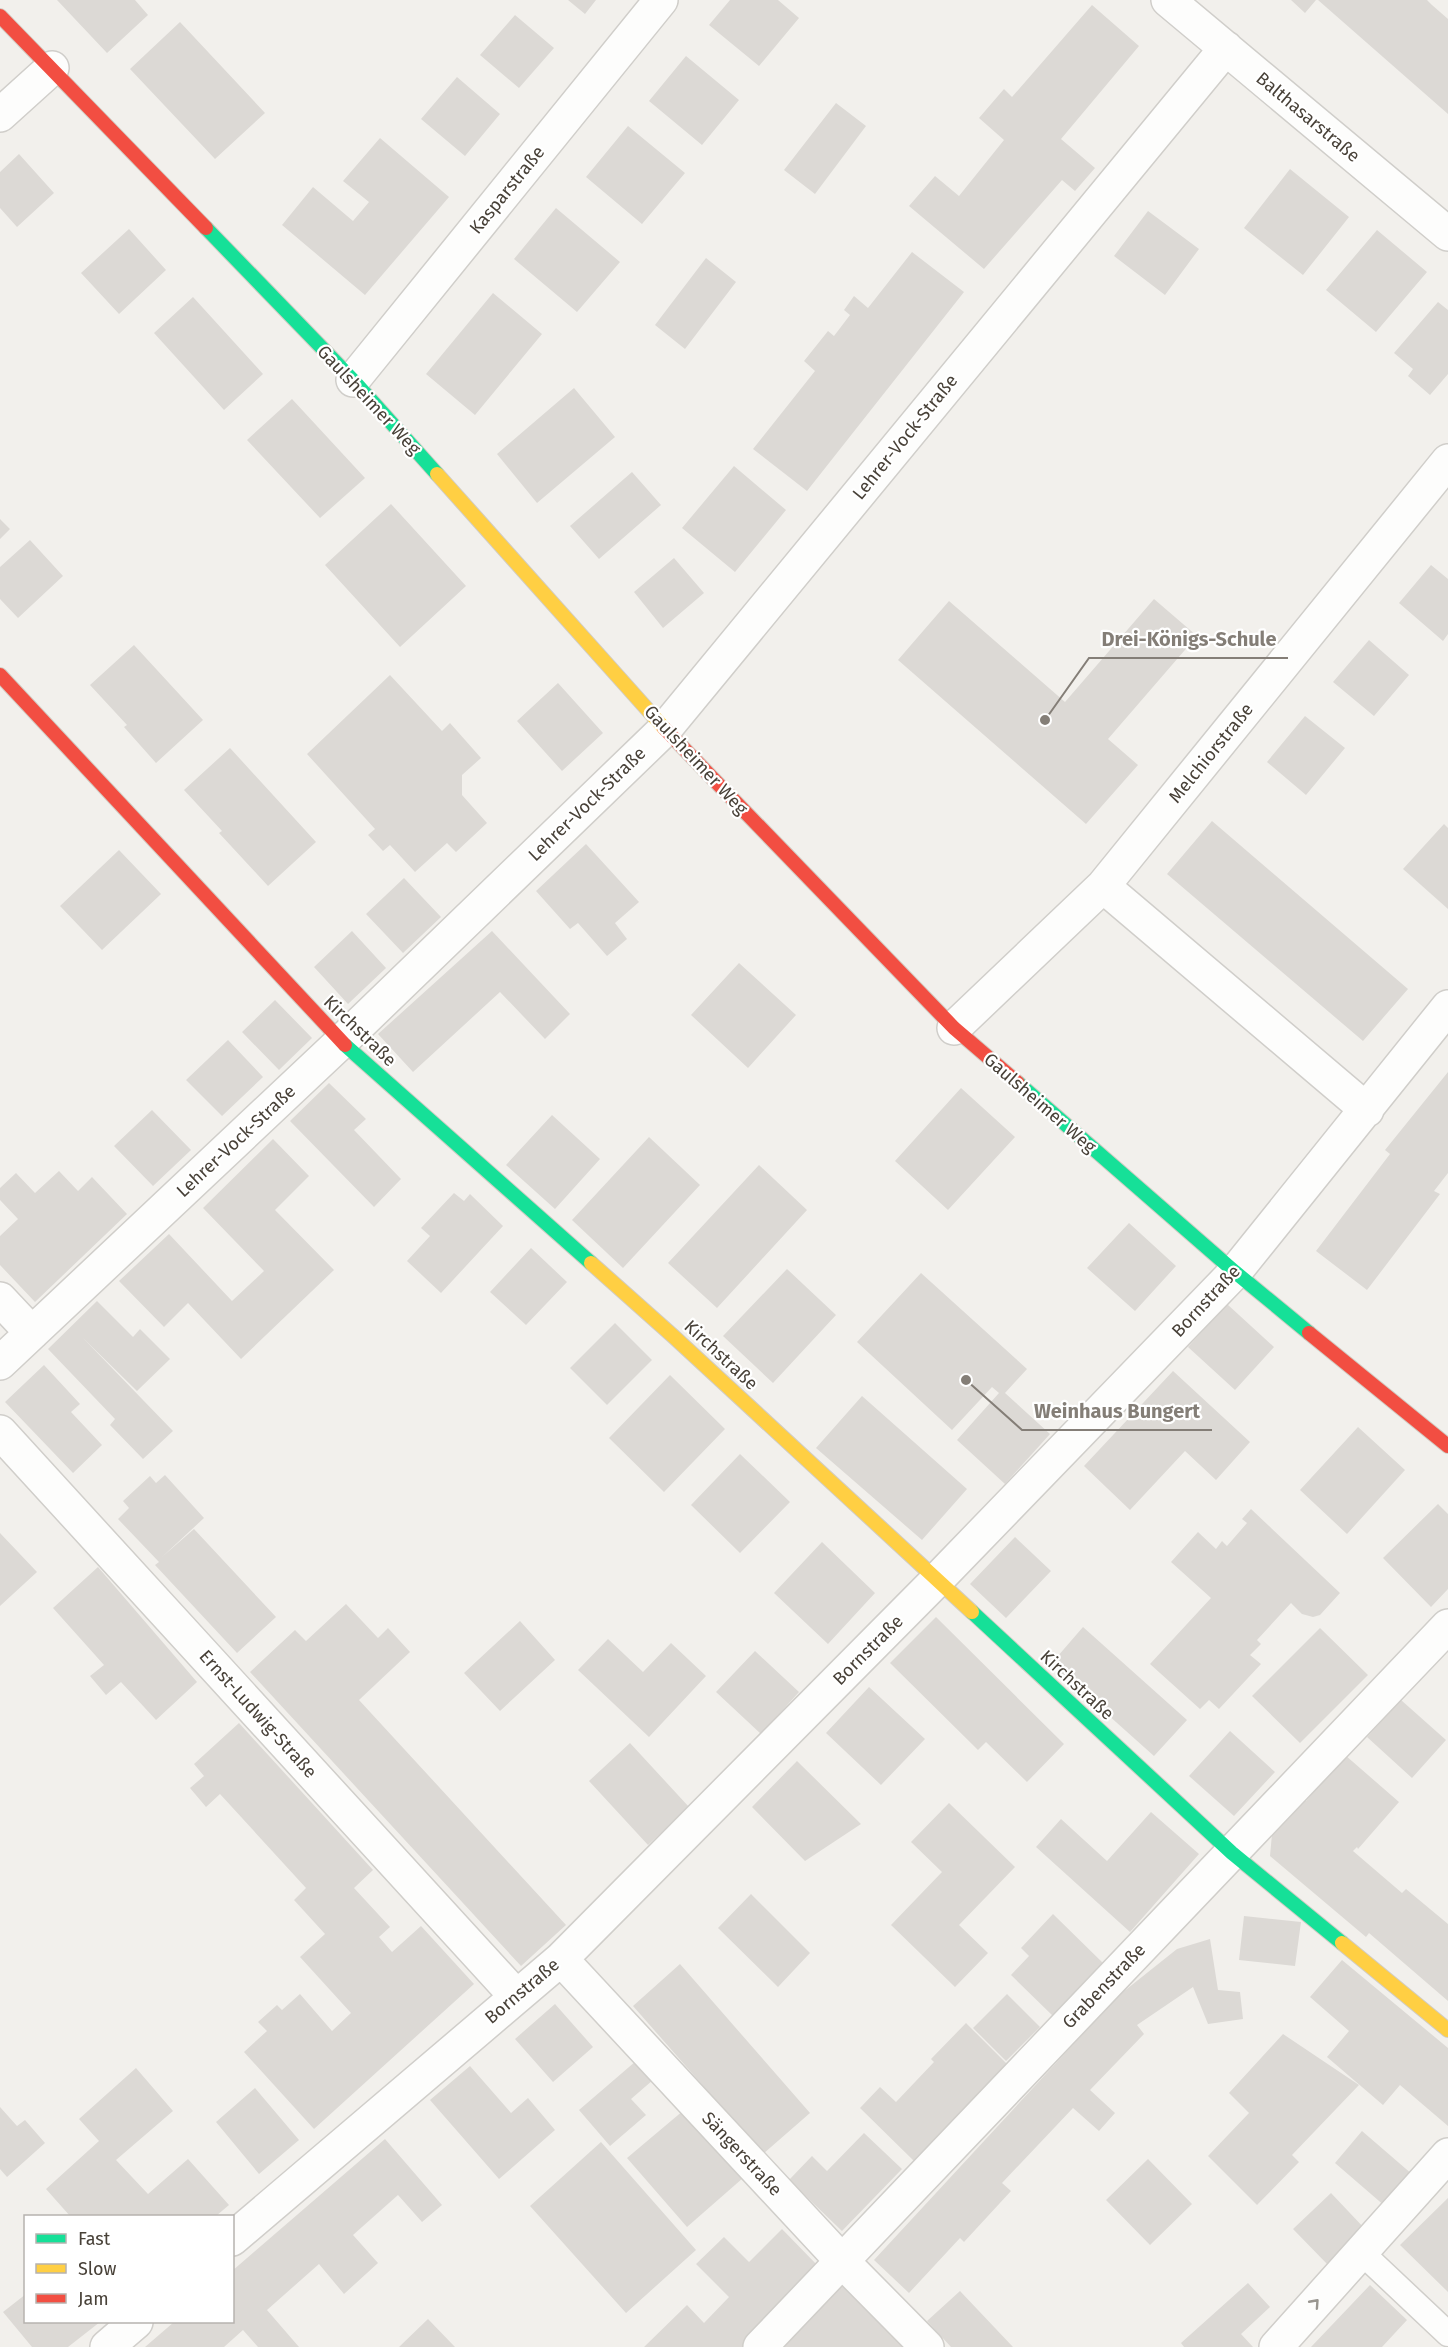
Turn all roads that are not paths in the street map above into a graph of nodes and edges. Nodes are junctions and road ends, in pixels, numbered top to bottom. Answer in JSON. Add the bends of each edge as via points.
{"nodes":[{"id":1,"x":661,"y":0,"type":"edge"},
{"id":2,"x":1168,"y":0,"type":"edge"},
{"id":3,"x":0,"y":16,"type":"edge"},
{"id":4,"x":1226,"y":48,"type":"junction"},
{"id":5,"x":52,"y":68,"type":"junction"},
{"id":6,"x":0,"y":115,"type":"edge"},
{"id":7,"x":1448,"y":234,"type":"edge"},
{"id":8,"x":353,"y":380,"type":"junction"},
{"id":9,"x":1448,"y":461,"type":"edge"},
{"id":10,"x":0,"y":675,"type":"edge"},
{"id":11,"x":665,"y":729,"type":"junction"},
{"id":12,"x":1103,"y":886,"type":"junction"},
{"id":13,"x":1448,"y":1007,"type":"edge"},
{"id":14,"x":954,"y":1028,"type":"junction"},
{"id":15,"x":341,"y":1042,"type":"junction"},
{"id":16,"x":1367,"y":1110,"type":"junction"},
{"id":17,"x":1234,"y":1272,"type":"junction"},
{"id":18,"x":0,"y":1299,"type":"edge"},
{"id":19,"x":32,"y":1333,"type":"junction"},
{"id":20,"x":0,"y":1364,"type":"edge"},
{"id":21,"x":0,"y":1432,"type":"edge"},
{"id":22,"x":1448,"y":1446,"type":"edge"},
{"id":23,"x":937,"y":1580,"type":"junction"},
{"id":24,"x":1448,"y":1626,"type":"edge"},
{"id":25,"x":1232,"y":1853,"type":"junction"},
{"id":26,"x":561,"y":1959,"type":"junction"},
{"id":27,"x":516,"y":1996,"type":"junction"},
{"id":28,"x":1448,"y":2030,"type":"edge"},
{"id":29,"x":1448,"y":2155,"type":"edge"},
{"id":30,"x":234,"y":2237,"type":"edge"},
{"id":31,"x":1361,"y":2252,"type":"junction"},
{"id":32,"x":841,"y":2260,"type":"junction"},
{"id":33,"x":135,"y":2323,"type":"edge"},
{"id":34,"x":1448,"y":2334,"type":"edge"},
{"id":35,"x":106,"y":2347,"type":"edge"},
{"id":36,"x":760,"y":2347,"type":"edge"},
{"id":37,"x":927,"y":2347,"type":"edge"},
{"id":38,"x":1276,"y":2347,"type":"edge"}],
"edges":[{"from":1,"to":8,"type":"street","name":"Kasparstraße"},
{"from":2,"to":4,"type":"street","name":"Balthasarstraße"},
{"from":3,"to":5,"type":"street","name":"Gaulsheimer Weg"},
{"from":4,"to":7,"type":"street","name":"Balthasarstraße"},
{"from":4,"to":11,"type":"street","name":"Lehrer-Vock-Straße"},
{"from":5,"to":6,"type":"street"},
{"from":5,"to":8,"type":"street","name":"Gaulsheimer Weg"},
{"from":8,"to":11,"type":"street","name":"Gaulsheimer Weg"},
{"from":9,"to":12,"type":"street","name":"Melchiorstraße"},
{"from":10,"to":15,"type":"street","name":"Kirchstraße"},
{"from":11,"to":14,"type":"street","name":"Gaulsheimer Weg"},
{"from":11,"to":15,"type":"street","name":"Lehrer-Vock-Straße"},
{"from":12,"to":14,"type":"street","name":"Melchiorstraße"},
{"from":12,"to":16,"type":"street"},
{"from":13,"to":16,"type":"street","name":"Bornstraße"},
{"from":14,"to":17,"type":"street","name":"Gaulsheimer Weg"},
{"from":15,"to":19,"type":"street","name":"Lehrer-Vock-Straße"},
{"from":15,"to":23,"type":"street","name":"Kirchstraße","via":[[673,1336]]},
{"from":16,"to":17,"type":"street","name":"Bornstraße"},
{"from":17,"to":22,"type":"street","name":"Gaulsheimer Weg"},
{"from":17,"to":23,"type":"street","name":"Bornstraße"},
{"from":18,"to":19,"type":"street"},
{"from":19,"to":20,"type":"street","name":"Lehrer-Vock-Straße"},
{"from":21,"to":27,"type":"street","name":"Ernst-Ludwig-Straße"},
{"from":23,"to":25,"type":"street","name":"Kirchstraße"},
{"from":23,"to":26,"type":"street","name":"Bornstraße"},
{"from":24,"to":25,"type":"street","name":"Grabenstraße"},
{"from":25,"to":28,"type":"street","name":"Kirchstraße"},
{"from":25,"to":32,"type":"street","name":"Grabenstraße"},
{"from":26,"to":27,"type":"street","name":"Bornstraße"},
{"from":26,"to":32,"type":"street","name":"Sängerstraße"},
{"from":27,"to":30,"type":"street","name":"Bornstraße"},
{"from":29,"to":31,"type":"street"},
{"from":31,"to":34,"type":"lane"},
{"from":38,"to":31,"type":"street","one_way":true},
{"from":32,"to":36,"type":"street","name":"Grabenstraße"},
{"from":32,"to":37,"type":"street","name":"Sängerstraße"},
{"from":33,"to":35,"type":"street"}]}
